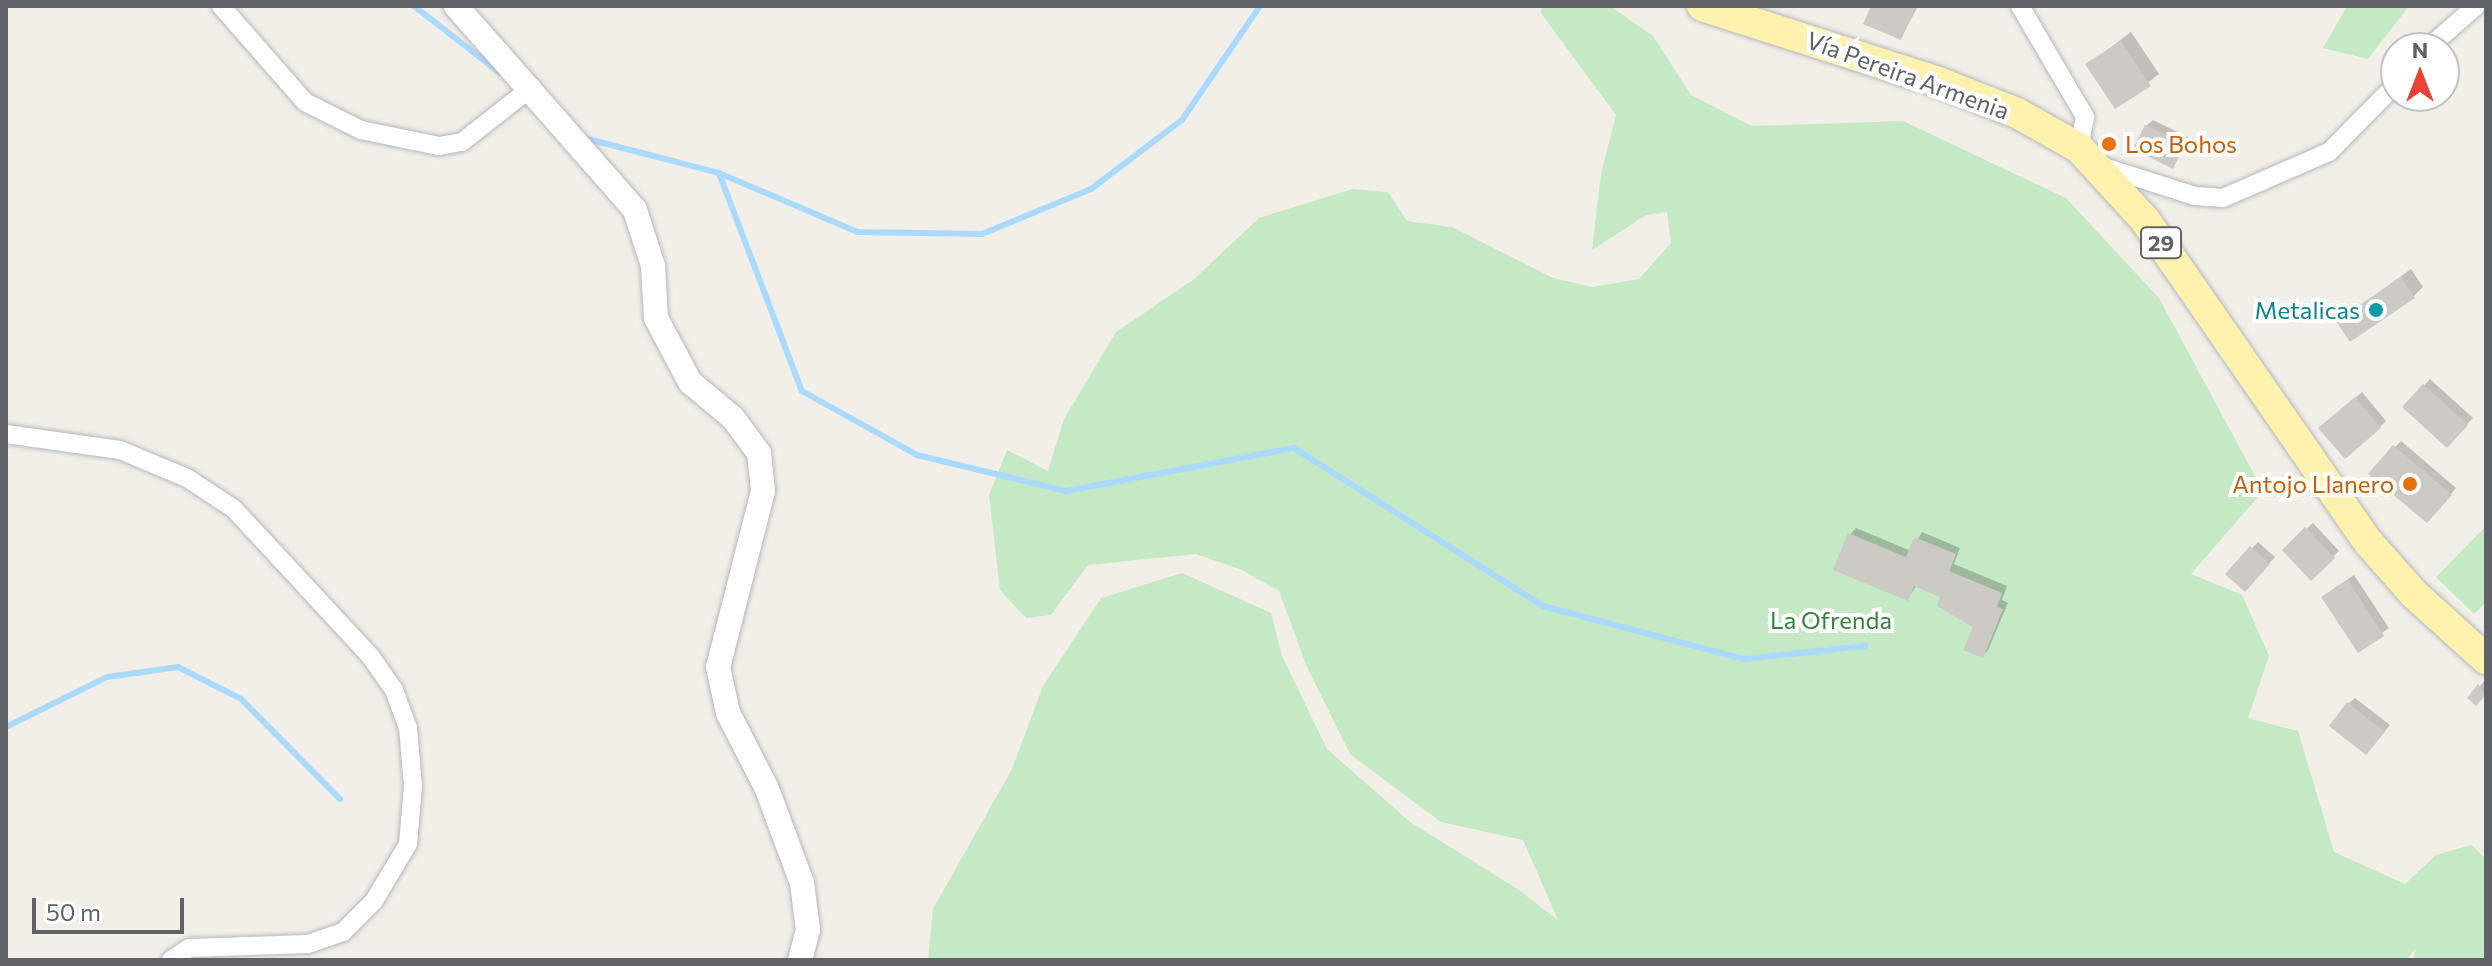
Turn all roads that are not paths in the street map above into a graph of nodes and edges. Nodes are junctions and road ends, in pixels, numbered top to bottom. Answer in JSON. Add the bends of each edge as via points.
{"nodes":[{"id":1,"x":221,"y":6,"type":"edge"},
{"id":2,"x":456,"y":6,"type":"edge"},
{"id":3,"x":1702,"y":6,"type":"edge"},
{"id":4,"x":2020,"y":6,"type":"edge"},
{"id":5,"x":2476,"y":6,"type":"edge"},
{"id":6,"x":2446,"y":32,"type":"edge"},
{"id":7,"x":532,"y":87,"type":"junction"},
{"id":8,"x":2380,"y":100,"type":"edge"},
{"id":9,"x":2088,"y":157,"type":"junction"},
{"id":10,"x":6,"y":434,"type":"edge"},
{"id":11,"x":2486,"y":659,"type":"edge"},
{"id":12,"x":171,"y":960,"type":"edge"},
{"id":13,"x":800,"y":960,"type":"edge"}],
"edges":[{"from":1,"to":7,"type":"street","via":[[305,102],[361,130],[439,146],[462,142]]},
{"from":2,"to":7,"type":"street"},
{"from":3,"to":9,"type":"main road","name":"Vía Pereira Armenia","number":"29","via":[[1936,81],[2017,113]]},
{"from":4,"to":9,"type":"street","via":[[2085,117]]},
{"from":5,"to":6,"type":"street"},
{"from":7,"to":13,"type":"street","via":[[635,210],[653,266],[656,318],[690,382],[733,418],[759,453],[763,491],[718,667],[728,713],[767,789],[802,883],[808,930]]},
{"from":8,"to":9,"type":"street","via":[[2329,152],[2223,198],[2195,196]]},
{"from":9,"to":11,"type":"main road","name":"Vía Pereira Armenia","number":"29","via":[[2145,220],[2369,543],[2414,594]]},
{"from":10,"to":12,"type":"street","via":[[120,450],[187,478],[234,509],[371,657],[394,690],[408,728],[413,786],[408,844],[374,901],[343,932],[308,944],[189,948]]}]}
